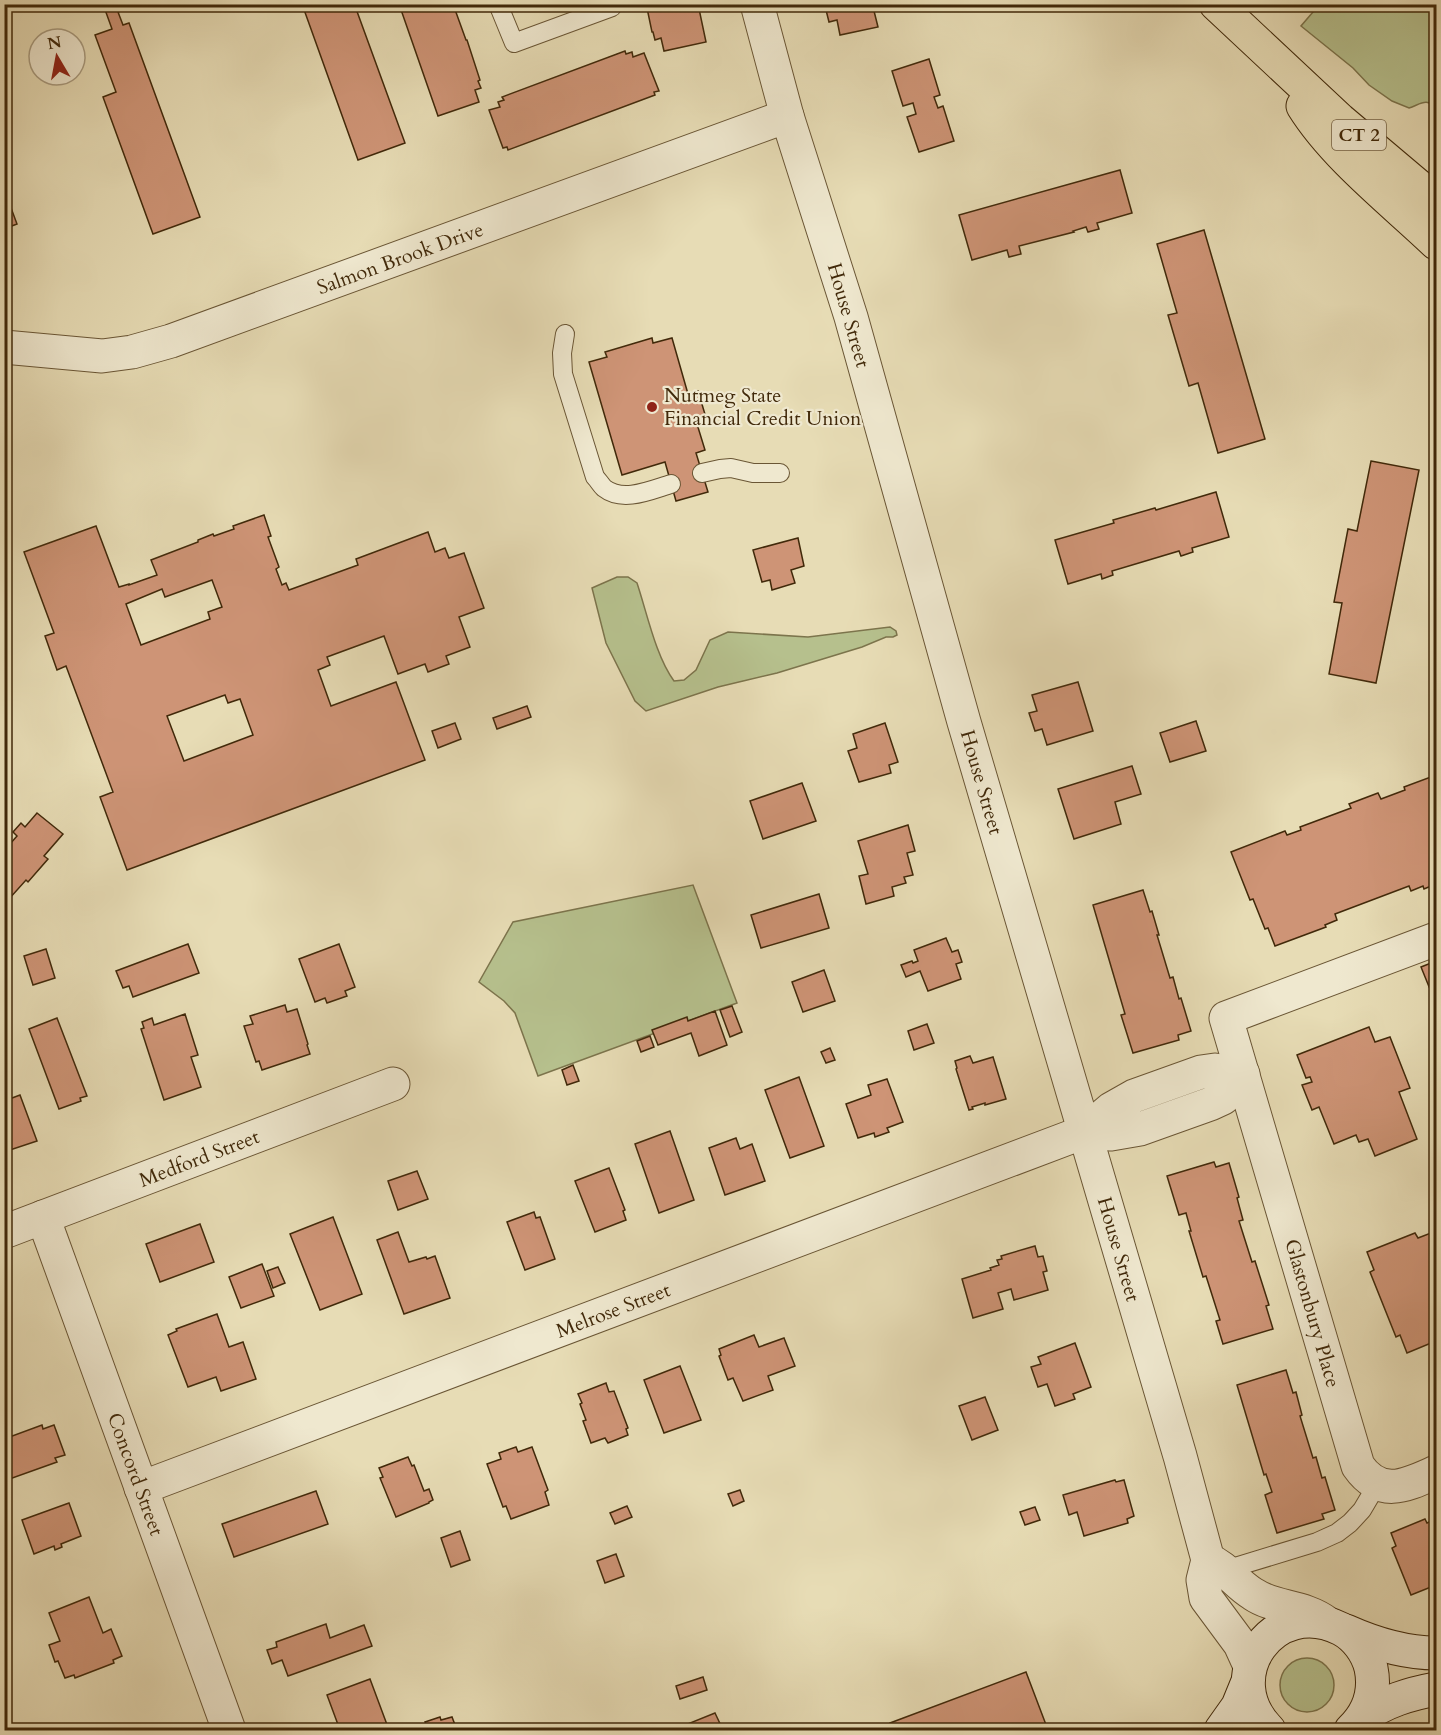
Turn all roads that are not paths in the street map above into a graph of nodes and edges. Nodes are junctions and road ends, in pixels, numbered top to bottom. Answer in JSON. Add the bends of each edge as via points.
{"nodes":[{"id":1,"x":498,"y":4,"type":"edge"},
{"id":2,"x":611,"y":4,"type":"edge"},
{"id":3,"x":758,"y":4,"type":"edge"},
{"id":4,"x":1216,"y":4,"type":"edge"},
{"id":5,"x":1283,"y":67,"type":"junction"},
{"id":6,"x":787,"y":116,"type":"junction"},
{"id":7,"x":1437,"y":201,"type":"edge"},
{"id":8,"x":1437,"y":243,"type":"edge"},
{"id":9,"x":565,"y":334,"type":"dead end"},
{"id":10,"x":4,"y":347,"type":"edge"},
{"id":11,"x":780,"y":472,"type":"dead end"},
{"id":12,"x":702,"y":473,"type":"dead end"},
{"id":13,"x":671,"y":484,"type":"dead end"},
{"id":14,"x":1437,"y":939,"type":"edge"},
{"id":15,"x":1243,"y":1074,"type":"junction"},
{"id":16,"x":393,"y":1084,"type":"dead end"},
{"id":17,"x":1084,"y":1132,"type":"junction"},
{"id":18,"x":43,"y":1217,"type":"junction"},
{"id":19,"x":4,"y":1232,"type":"edge"},
{"id":20,"x":1437,"y":1472,"type":"edge"},
{"id":21,"x":1378,"y":1483,"type":"junction"},
{"id":22,"x":141,"y":1488,"type":"junction"},
{"id":23,"x":1216,"y":1565,"type":"junction"},
{"id":24,"x":1336,"y":1627,"type":"junction"},
{"id":25,"x":1437,"y":1653,"type":"edge"},
{"id":26,"x":1248,"y":1675,"type":"junction"},
{"id":27,"x":1437,"y":1689,"type":"edge"},
{"id":28,"x":1357,"y":1724,"type":"edge"},
{"id":29,"x":229,"y":1731,"type":"edge"},
{"id":30,"x":1221,"y":1731,"type":"edge"},
{"id":31,"x":1269,"y":1731,"type":"edge"}],
"edges":[{"from":1,"to":2,"type":"lane","via":[[514,43],[612,7]]},
{"from":3,"to":6,"type":"street","name":"House Street"},
{"from":4,"to":5,"type":"highway","number":"CT 2"},
{"from":5,"to":7,"type":"highway","number":"CT 2"},
{"from":5,"to":8,"type":"highway","via":[[1293,91],[1326,137]]},
{"from":6,"to":10,"type":"street","name":"Salmon Brook Drive","via":[[163,344],[102,356]]},
{"from":6,"to":17,"type":"street","name":"House Street","via":[[857,339]]},
{"from":9,"to":13,"type":"lane","via":[[563,374],[595,477],[619,495],[639,494]]},
{"from":11,"to":12,"type":"lane","via":[[731,468]]},
{"from":14,"to":15,"type":"street","name":"Glastonbury Place","via":[[1226,1018]]},
{"from":15,"to":17,"type":"street","via":[[1223,1098],[1140,1129],[1111,1134]]},
{"from":15,"to":21,"type":"street","name":"Glastonbury Place","via":[[1358,1466],[1365,1477]]},
{"from":16,"to":18,"type":"street","name":"Medford Street"},
{"from":17,"to":22,"type":"street","name":"Melrose Street"},
{"from":17,"to":23,"type":"street","name":"House Street"},
{"from":18,"to":19,"type":"street","name":"Medford Street"},
{"from":18,"to":22,"type":"street","name":"Concord Street"},
{"from":20,"to":21,"type":"street","via":[[1402,1487]]},
{"from":21,"to":23,"type":"lane","via":[[1362,1510],[1337,1533],[1317,1542]]},
{"from":22,"to":29,"type":"street","name":"Concord Street"},
{"from":23,"to":24,"type":"street","via":[[1257,1596],[1297,1608]]},
{"from":23,"to":26,"type":"street","name":"House Street","via":[[1203,1580],[1206,1598],[1240,1644]]},
{"from":24,"to":25,"type":"street","via":[[1386,1647]]},
{"from":24,"to":26,"type":"street","via":[[1318,1621],[1284,1626],[1262,1643]]},
{"from":24,"to":28,"type":"street","via":[[1357,1642],[1372,1674],[1370,1700]]},
{"from":26,"to":30,"type":"street","via":[[1238,1706]]},
{"from":26,"to":31,"type":"street","name":"House Street","via":[[1253,1710]]},
{"from":27,"to":28,"type":"street","via":[[1390,1701]]}]}
